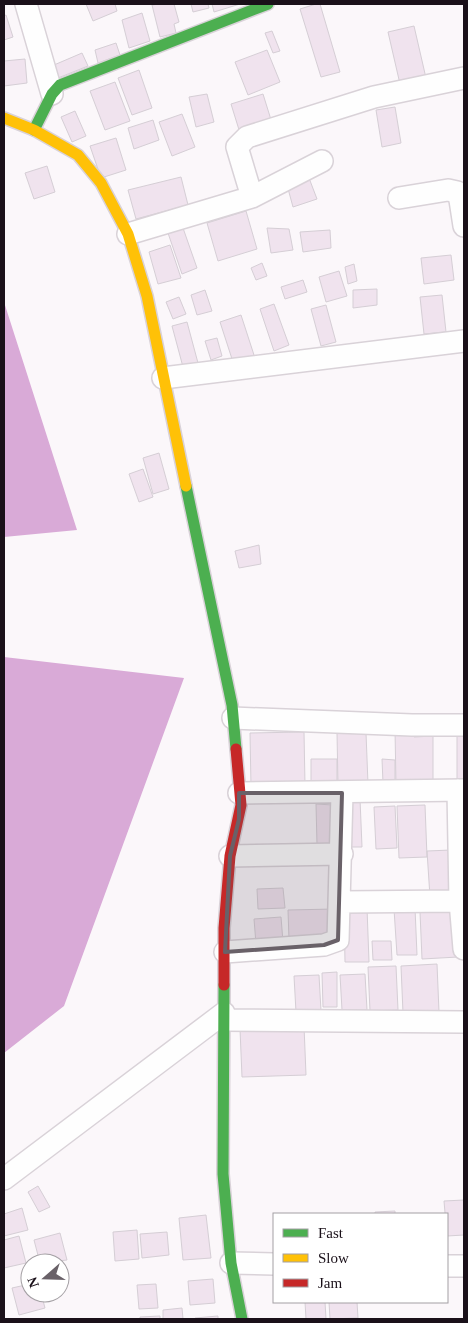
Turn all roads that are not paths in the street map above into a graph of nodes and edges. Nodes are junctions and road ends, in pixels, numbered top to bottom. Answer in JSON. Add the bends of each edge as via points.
{"nodes":[{"id":1,"x":268,"y":4,"type":"edge"},
{"id":2,"x":31,"y":7,"type":"edge"},
{"id":3,"x":464,"y":78,"type":"edge"},
{"id":4,"x":52,"y":94,"type":"junction"},
{"id":5,"x":4,"y":118,"type":"edge"},
{"id":6,"x":34,"y":130,"type":"junction"},
{"id":7,"x":322,"y":161,"type":"dead end"},
{"id":8,"x":252,"y":197,"type":"junction"},
{"id":9,"x":399,"y":198,"type":"dead end"},
{"id":10,"x":464,"y":226,"type":"edge"},
{"id":11,"x":128,"y":234,"type":"junction"},
{"id":12,"x":464,"y":341,"type":"edge"},
{"id":13,"x":163,"y":378,"type":"junction"},
{"id":14,"x":234,"y":718,"type":"junction"},
{"id":15,"x":464,"y":725,"type":"edge"},
{"id":16,"x":461,"y":790,"type":"edge"},
{"id":17,"x":239,"y":793,"type":"junction"},
{"id":18,"x":342,"y":793,"type":"junction"},
{"id":19,"x":342,"y":854,"type":"junction"},
{"id":20,"x":230,"y":856,"type":"junction"},
{"id":21,"x":460,"y":901,"type":"junction"},
{"id":22,"x":341,"y":902,"type":"junction"},
{"id":23,"x":464,"y":949,"type":"edge"},
{"id":24,"x":225,"y":952,"type":"junction"},
{"id":25,"x":224,"y":1017,"type":"junction"},
{"id":26,"x":464,"y":1022,"type":"edge"},
{"id":27,"x":4,"y":1179,"type":"edge"},
{"id":28,"x":231,"y":1263,"type":"junction"},
{"id":29,"x":273,"y":1264,"type":"edge"},
{"id":30,"x":448,"y":1266,"type":"edge"},
{"id":31,"x":464,"y":1266,"type":"edge"},
{"id":32,"x":242,"y":1319,"type":"edge"}],
"edges":[{"from":1,"to":4,"type":"street","via":[[60,85]]},
{"from":2,"to":4,"type":"street"},
{"from":3,"to":8,"type":"street","via":[[374,97],[247,137],[238,147]]},
{"from":4,"to":6,"type":"street"},
{"from":5,"to":6,"type":"street"},
{"from":6,"to":11,"type":"street","via":[[78,155],[101,183]]},
{"from":7,"to":8,"type":"street"},
{"from":8,"to":11,"type":"street"},
{"from":9,"to":10,"type":"street","via":[[448,190],[456,192]]},
{"from":11,"to":13,"type":"street","via":[[148,296]]},
{"from":12,"to":13,"type":"street"},
{"from":13,"to":14,"type":"street","via":[[196,523]]},
{"from":14,"to":15,"type":"street"},
{"from":14,"to":17,"type":"street"},
{"from":16,"to":18,"type":"street"},
{"from":16,"to":21,"type":"street"},
{"from":17,"to":18,"type":"street"},
{"from":17,"to":20,"type":"street","via":[[241,805]]},
{"from":18,"to":19,"type":"street"},
{"from":19,"to":20,"type":"street"},
{"from":19,"to":22,"type":"street"},
{"from":20,"to":24,"type":"street"},
{"from":21,"to":22,"type":"street"},
{"from":21,"to":23,"type":"street"},
{"from":22,"to":24,"type":"street","via":[[340,933],[333,943]]},
{"from":24,"to":25,"type":"street"},
{"from":25,"to":26,"type":"street"},
{"from":25,"to":27,"type":"street"},
{"from":25,"to":28,"type":"street","via":[[223,1174]]},
{"from":28,"to":29,"type":"street"},
{"from":28,"to":32,"type":"street"},
{"from":30,"to":31,"type":"street"}]}
